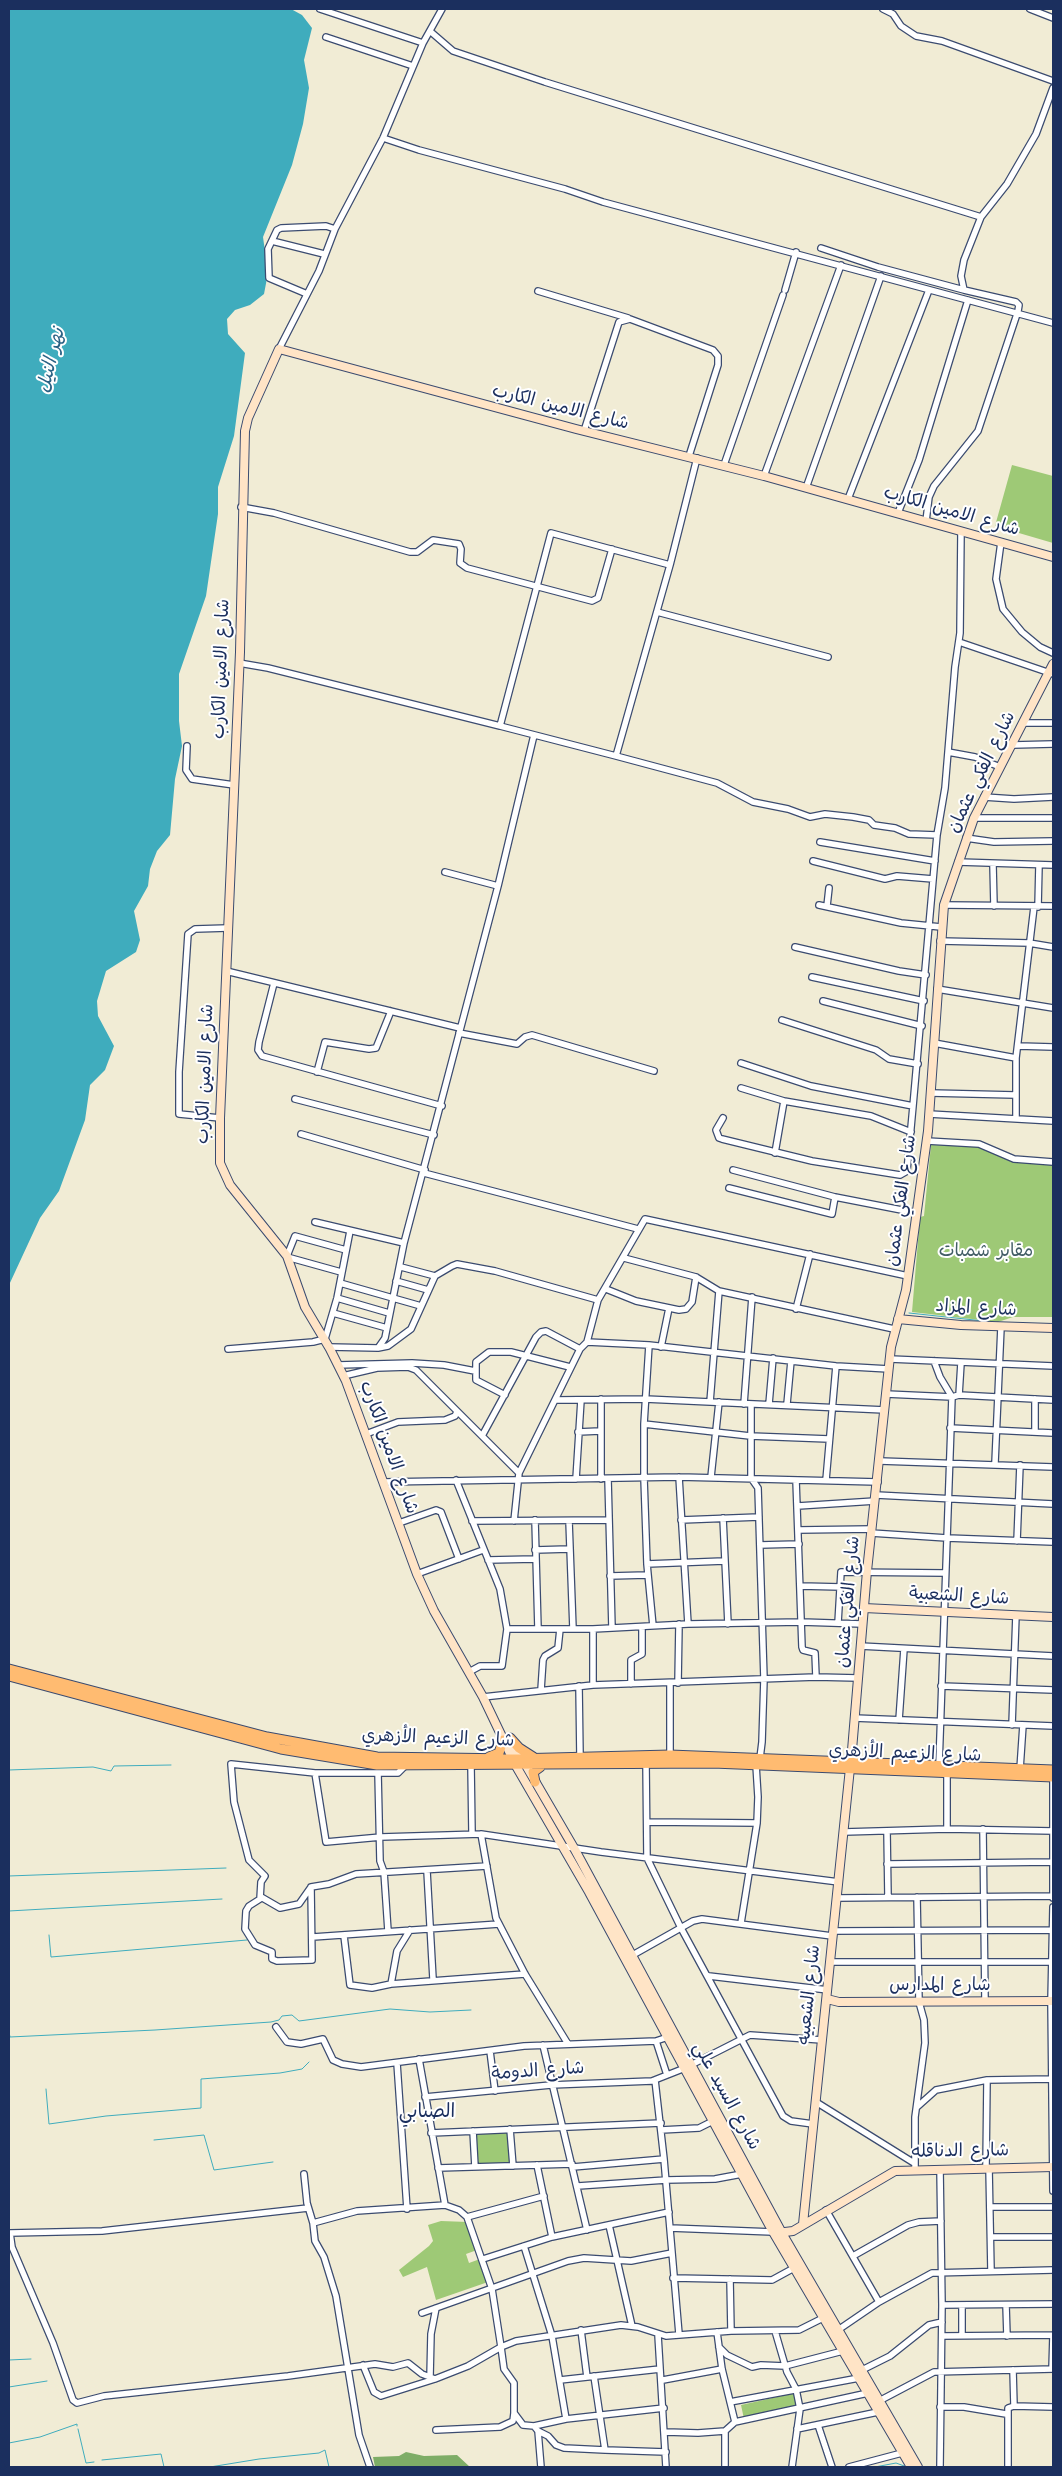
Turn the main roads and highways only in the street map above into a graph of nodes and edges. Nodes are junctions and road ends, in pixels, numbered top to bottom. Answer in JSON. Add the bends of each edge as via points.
{"nodes":[{"id":1,"x":9,"y":1669,"type":"edge"},
{"id":2,"x":9,"y":1676,"type":"edge"},
{"id":3,"x":62,"y":1687,"type":"junction"},
{"id":4,"x":536,"y":1758,"type":"junction"},
{"id":5,"x":480,"y":1759,"type":"junction"},
{"id":6,"x":758,"y":1762,"type":"junction"},
{"id":7,"x":520,"y":1765,"type":"junction"},
{"id":8,"x":850,"y":1765,"type":"junction"},
{"id":9,"x":543,"y":1766,"type":"junction"},
{"id":10,"x":1053,"y":1770,"type":"edge"},
{"id":11,"x":1053,"y":1777,"type":"edge"},
{"id":12,"x":535,"y":1782,"type":"road end"}],
"edges":[{"from":1,"to":3,"type":"main road"},
{"from":2,"to":3,"type":"main road"},
{"from":3,"to":5,"type":"main road","name":"شارع الزعيم الأزهري","via":[[316,1748],[399,1759]]},
{"from":3,"to":7,"type":"main road","name":"شارع الزعيم الأزهري","via":[[281,1749],[354,1763],[404,1767]]},
{"from":4,"to":5,"type":"main road","via":[[506,1739],[500,1753]]},
{"from":4,"to":6,"type":"main road","name":"شارع الزعيم الأزهري","via":[[670,1755]]},
{"from":4,"to":7,"type":"main road","name":"شارع الزعيم الأزهري"},
{"from":5,"to":7,"type":"main road","name":"شارع الزعيم الأزهري"},
{"from":6,"to":8,"type":"main road","name":"شارع الزعيم الأزهري"},
{"from":6,"to":9,"type":"main road","name":"شارع الزعيم الأزهري"},
{"from":7,"to":9,"type":"main road","name":"شارع الزعيم الأزهري"},
{"from":8,"to":10,"type":"main road","name":"شارع الزعيم الأزهري"},
{"from":8,"to":11,"type":"main road","name":"شارع الزعيم الأزهري"},
{"from":9,"to":12,"type":"main road","via":[[533,1772]]}]}
